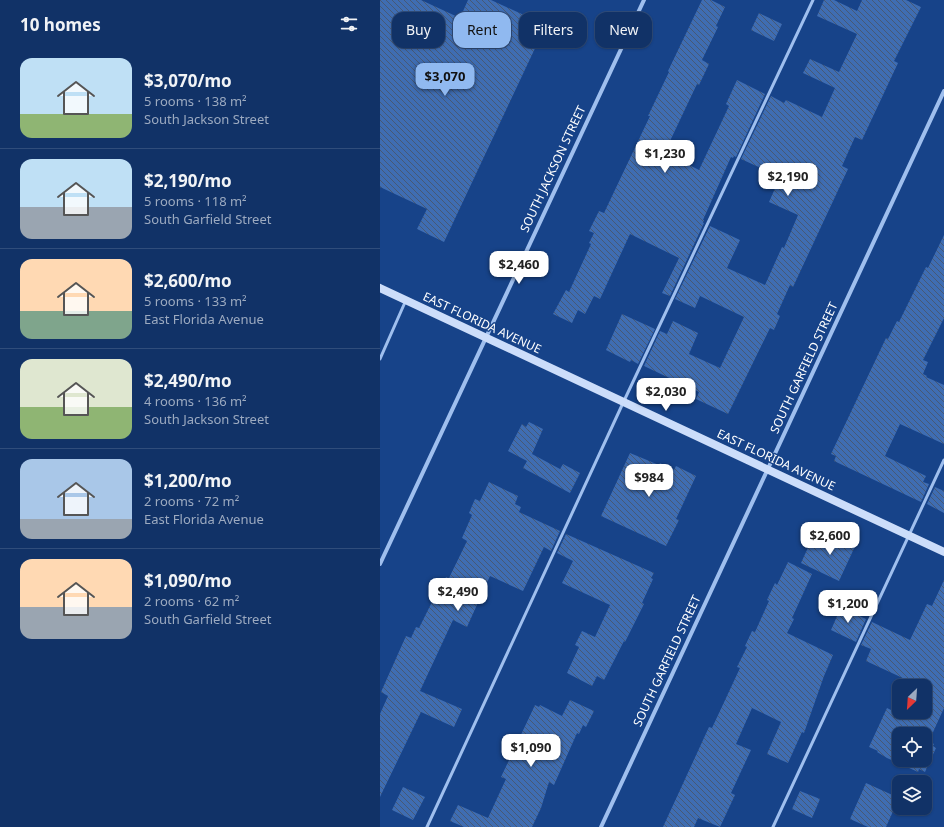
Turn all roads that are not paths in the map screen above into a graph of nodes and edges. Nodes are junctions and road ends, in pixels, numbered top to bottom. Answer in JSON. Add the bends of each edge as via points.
{"nodes":[{"id":1,"x":644,"y":0,"type":"edge"},
{"id":2,"x":812,"y":0,"type":"edge"},
{"id":3,"x":944,"y":91,"type":"edge"},
{"id":4,"x":380,"y":288,"type":"edge"},
{"id":5,"x":406,"y":300,"type":"junction"},
{"id":6,"x":486,"y":337,"type":"junction"},
{"id":7,"x":380,"y":359,"type":"edge"},
{"id":8,"x":623,"y":403,"type":"junction"},
{"id":9,"x":944,"y":460,"type":"edge"},
{"id":10,"x":768,"y":470,"type":"junction"},
{"id":11,"x":908,"y":536,"type":"junction"},
{"id":12,"x":944,"y":552,"type":"edge"},
{"id":13,"x":380,"y":564,"type":"edge"},
{"id":14,"x":427,"y":827,"type":"edge"},
{"id":15,"x":601,"y":827,"type":"edge"},
{"id":16,"x":773,"y":827,"type":"edge"}],
"edges":[{"from":1,"to":6,"type":"street","name":"SOUTH JACKSON STREET"},
{"from":2,"to":8,"type":"lane"},
{"from":3,"to":10,"type":"street","name":"SOUTH GARFIELD STREET"},
{"from":4,"to":5,"type":"street","name":"EAST FLORIDA AVENUE"},
{"from":5,"to":6,"type":"street","name":"EAST FLORIDA AVENUE"},
{"from":5,"to":7,"type":"lane"},
{"from":6,"to":8,"type":"street","name":"EAST FLORIDA AVENUE"},
{"from":6,"to":13,"type":"street","name":"SOUTH JACKSON STREET"},
{"from":8,"to":10,"type":"street","name":"EAST FLORIDA AVENUE"},
{"from":8,"to":14,"type":"lane"},
{"from":9,"to":11,"type":"lane"},
{"from":10,"to":11,"type":"street","name":"EAST FLORIDA AVENUE"},
{"from":10,"to":15,"type":"street","name":"SOUTH GARFIELD STREET"},
{"from":11,"to":12,"type":"street","name":"EAST FLORIDA AVENUE"},
{"from":11,"to":16,"type":"lane"}]}
